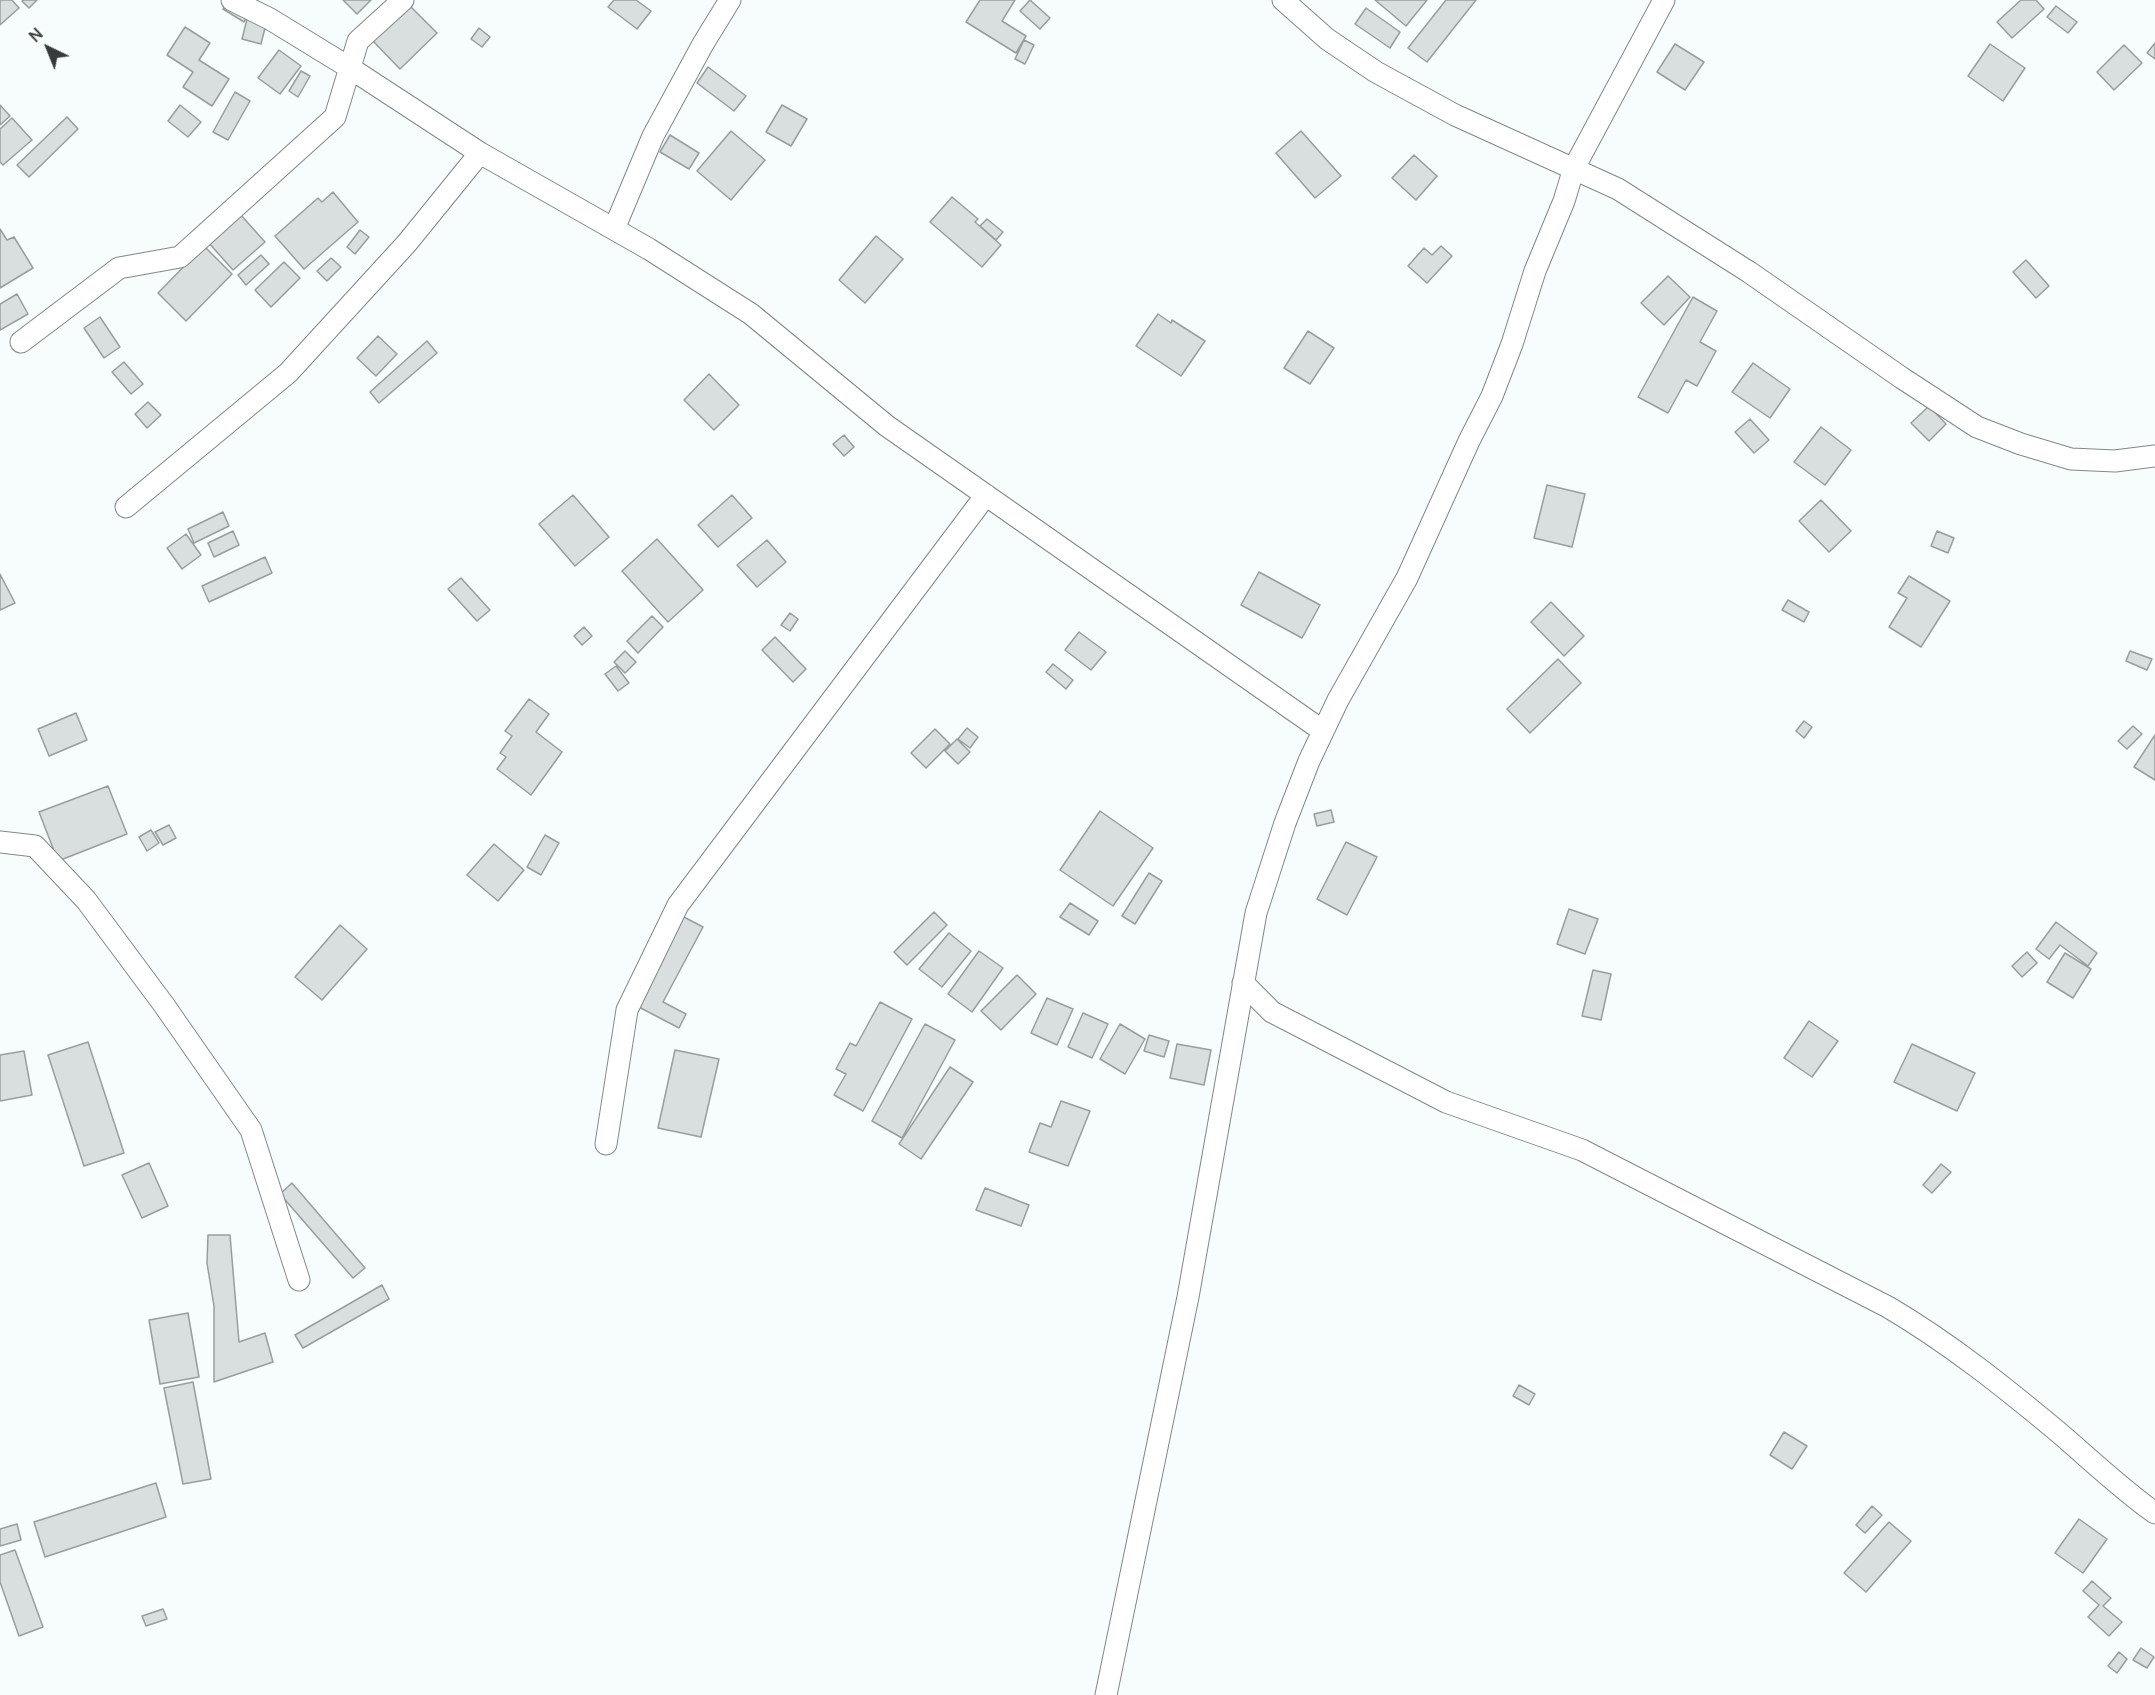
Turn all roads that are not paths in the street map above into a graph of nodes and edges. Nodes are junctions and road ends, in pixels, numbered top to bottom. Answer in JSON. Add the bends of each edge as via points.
{"nodes":[{"id":1,"x":232,"y":0,"type":"edge"},
{"id":2,"x":403,"y":0,"type":"edge"},
{"id":3,"x":730,"y":0,"type":"edge"},
{"id":4,"x":1283,"y":0,"type":"edge"},
{"id":5,"x":1664,"y":0,"type":"edge"},
{"id":6,"x":350,"y":68,"type":"junction"},
{"id":7,"x":480,"y":153,"type":"junction"},
{"id":8,"x":1574,"y":168,"type":"junction"},
{"id":9,"x":614,"y":229,"type":"junction"},
{"id":10,"x":21,"y":342,"type":"dead end"},
{"id":11,"x":2155,"y":456,"type":"edge"},
{"id":12,"x":986,"y":495,"type":"junction"},
{"id":13,"x":126,"y":507,"type":"dead end"},
{"id":14,"x":1323,"y":730,"type":"junction"},
{"id":15,"x":0,"y":842,"type":"edge"},
{"id":16,"x":1244,"y":983,"type":"junction"},
{"id":17,"x":606,"y":1144,"type":"dead end"},
{"id":18,"x":299,"y":1280,"type":"dead end"},
{"id":19,"x":2155,"y":1514,"type":"edge"},
{"id":20,"x":1106,"y":1695,"type":"edge"}],
"edges":[{"from":1,"to":6,"type":"street"},
{"from":2,"to":6,"type":"street","via":[[358,41]]},
{"from":3,"to":9,"type":"street","via":[[653,136]]},
{"from":4,"to":8,"type":"street","via":[[1327,39],[1376,72],[1455,115]]},
{"from":5,"to":8,"type":"street"},
{"from":6,"to":7,"type":"street"},
{"from":6,"to":10,"type":"street","via":[[335,117],[180,257],[119,268]]},
{"from":7,"to":9,"type":"street"},
{"from":7,"to":13,"type":"street","via":[[407,243],[288,373]]},
{"from":8,"to":11,"type":"street","via":[[1618,189],[1749,272],[1977,427],[2071,459],[2115,461]]},
{"from":8,"to":14,"type":"street","via":[[1492,396],[1407,578]]},
{"from":9,"to":12,"type":"street","via":[[751,314],[887,426]]},
{"from":12,"to":14,"type":"street"},
{"from":12,"to":17,"type":"street","via":[[678,905],[627,1010]]},
{"from":14,"to":16,"type":"street","via":[[1285,823],[1256,913]]},
{"from":15,"to":18,"type":"street","via":[[34,846],[86,900],[252,1130]]},
{"from":16,"to":19,"type":"street","via":[[1272,1012],[1446,1102],[1582,1149],[1928,1330]]},
{"from":16,"to":20,"type":"street","via":[[1188,1297]]}]}
